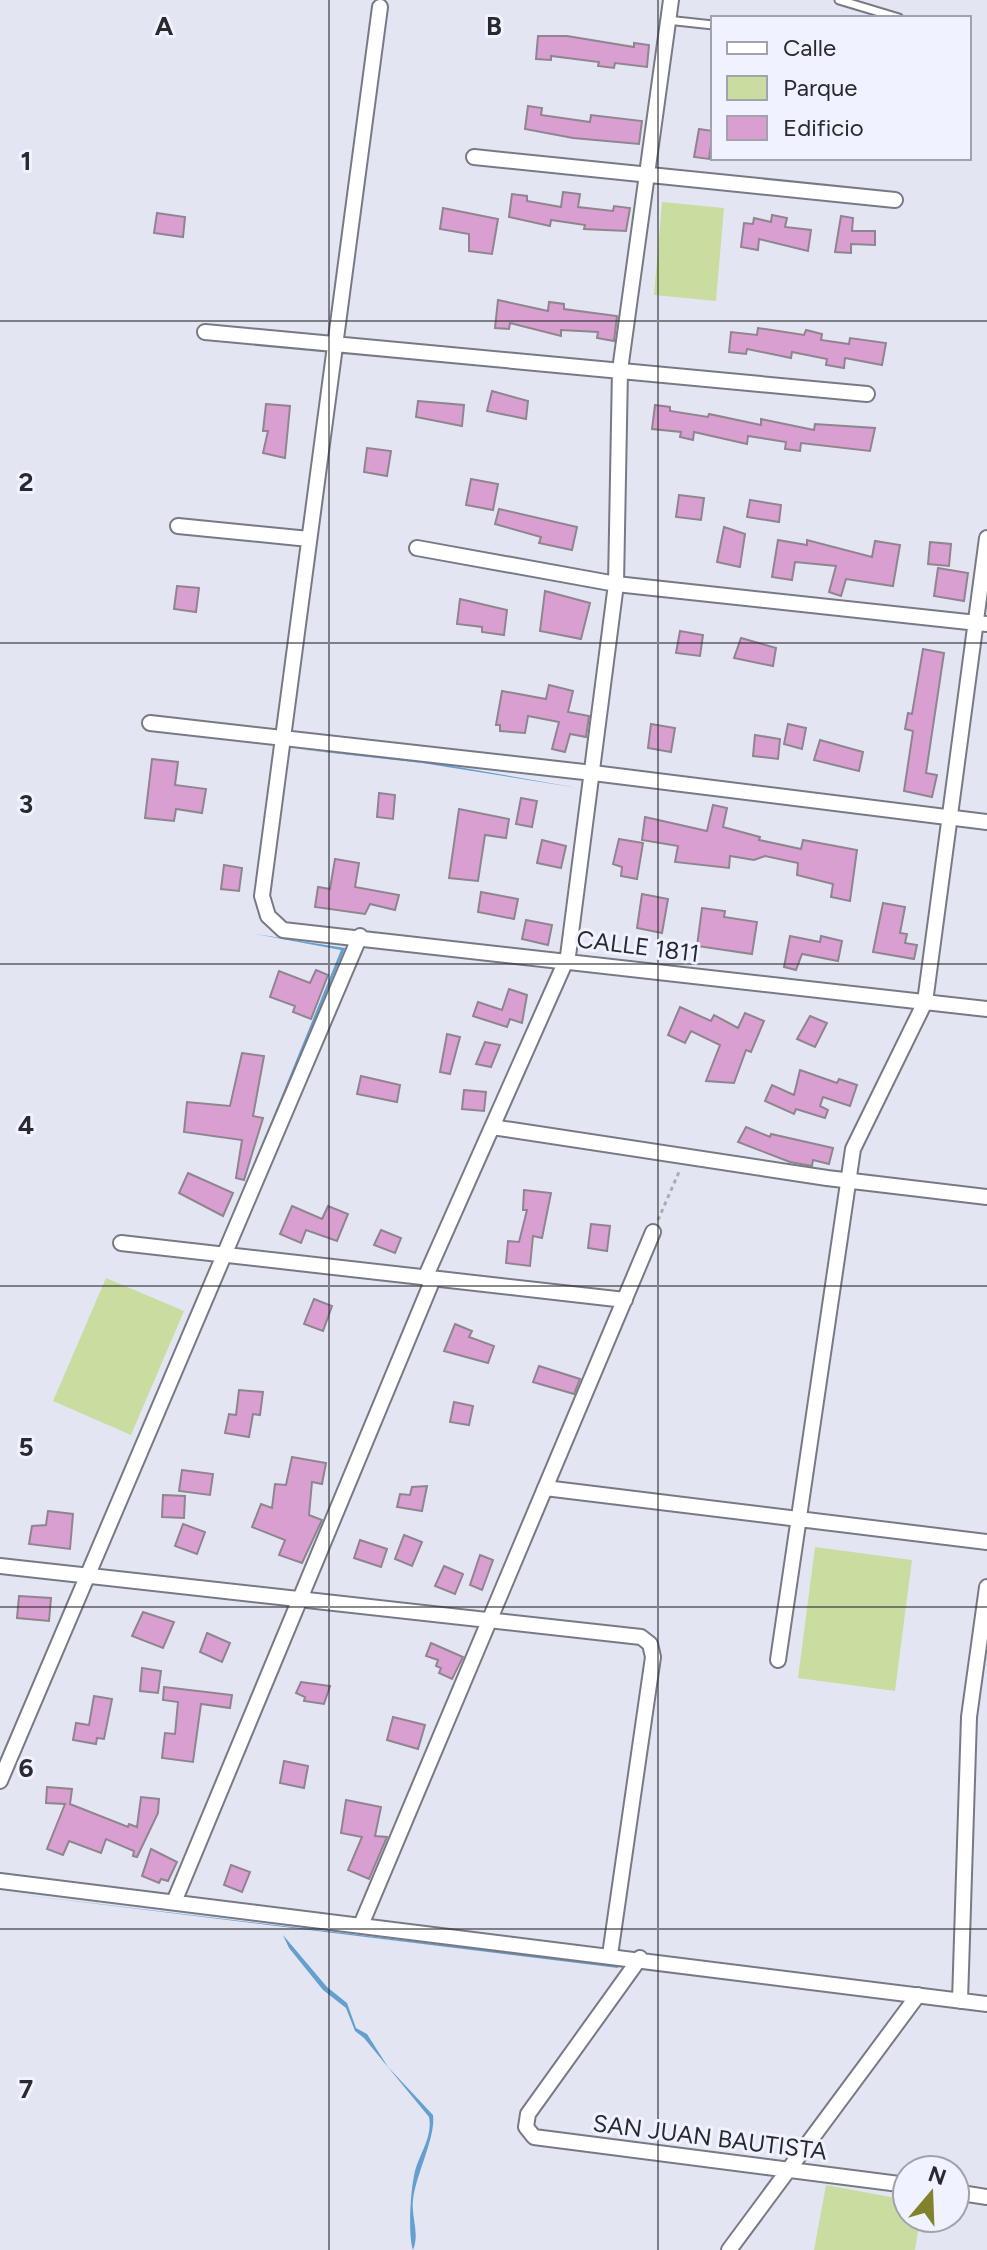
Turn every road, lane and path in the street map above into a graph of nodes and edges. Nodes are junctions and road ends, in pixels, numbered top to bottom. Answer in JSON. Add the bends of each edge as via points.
{"nodes":[{"id":1,"x":671,"y":0,"type":"edge"},
{"id":2,"x":839,"y":0,"type":"edge"},
{"id":3,"x":380,"y":7,"type":"dead end"},
{"id":4,"x":892,"y":16,"type":"edge"},
{"id":5,"x":667,"y":20,"type":"junction"},
{"id":6,"x":711,"y":25,"type":"edge"},
{"id":7,"x":474,"y":157,"type":"dead end"},
{"id":8,"x":647,"y":175,"type":"junction"},
{"id":9,"x":895,"y":200,"type":"dead end"},
{"id":10,"x":205,"y":332,"type":"dead end"},
{"id":11,"x":334,"y":347,"type":"junction"},
{"id":12,"x":620,"y":370,"type":"junction"},
{"id":13,"x":867,"y":394,"type":"dead end"},
{"id":14,"x":178,"y":526,"type":"dead end"},
{"id":15,"x":987,"y":538,"type":"edge"},
{"id":16,"x":309,"y":539,"type":"junction"},
{"id":17,"x":417,"y":548,"type":"dead end"},
{"id":18,"x":616,"y":584,"type":"junction"},
{"id":19,"x":981,"y":624,"type":"edge"},
{"id":20,"x":150,"y":723,"type":"dead end"},
{"id":21,"x":285,"y":739,"type":"junction"},
{"id":22,"x":593,"y":773,"type":"junction"},
{"id":23,"x":950,"y":818,"type":"junction"},
{"id":24,"x":987,"y":822,"type":"edge"},
{"id":25,"x":360,"y":936,"type":"junction"},
{"id":26,"x":566,"y":960,"type":"junction"},
{"id":27,"x":925,"y":1002,"type":"junction"},
{"id":28,"x":987,"y":1009,"type":"edge"},
{"id":29,"x":492,"y":1127,"type":"junction"},
{"id":30,"x":686,"y":1157,"type":"junction"},
{"id":31,"x":849,"y":1181,"type":"junction"},
{"id":32,"x":987,"y":1197,"type":"edge"},
{"id":33,"x":653,"y":1232,"type":"joint"},
{"id":34,"x":121,"y":1243,"type":"dead end"},
{"id":35,"x":227,"y":1256,"type":"junction"},
{"id":36,"x":429,"y":1278,"type":"junction"},
{"id":37,"x":625,"y":1300,"type":"junction"},
{"id":38,"x":545,"y":1488,"type":"junction"},
{"id":39,"x":799,"y":1519,"type":"junction"},
{"id":40,"x":987,"y":1542,"type":"edge"},
{"id":41,"x":0,"y":1566,"type":"edge"},
{"id":42,"x":90,"y":1576,"type":"junction"},
{"id":43,"x":987,"y":1587,"type":"edge"},
{"id":44,"x":300,"y":1599,"type":"junction"},
{"id":45,"x":490,"y":1619,"type":"junction"},
{"id":46,"x":778,"y":1660,"type":"dead end"},
{"id":47,"x":0,"y":1781,"type":"edge"},
{"id":48,"x":0,"y":1881,"type":"edge"},
{"id":49,"x":174,"y":1902,"type":"junction"},
{"id":50,"x":361,"y":1925,"type":"junction"},
{"id":51,"x":610,"y":1955,"type":"junction"},
{"id":52,"x":640,"y":1958,"type":"junction"},
{"id":53,"x":918,"y":1995,"type":"junction"},
{"id":54,"x":960,"y":2001,"type":"junction"},
{"id":55,"x":987,"y":2004,"type":"edge"},
{"id":56,"x":792,"y":2170,"type":"junction"},
{"id":57,"x":891,"y":2183,"type":"edge"},
{"id":58,"x":729,"y":2250,"type":"edge"}],
"edges":[{"from":1,"to":5,"type":"street"},
{"from":2,"to":4,"type":"lane"},
{"from":3,"to":11,"type":"street"},
{"from":5,"to":6,"type":"lane"},
{"from":5,"to":8,"type":"street"},
{"from":7,"to":8,"type":"street"},
{"from":8,"to":9,"type":"street"},
{"from":8,"to":12,"type":"street"},
{"from":10,"to":11,"type":"street"},
{"from":11,"to":12,"type":"street"},
{"from":11,"to":16,"type":"street"},
{"from":12,"to":13,"type":"street"},
{"from":12,"to":18,"type":"street"},
{"from":14,"to":16,"type":"street"},
{"from":15,"to":19,"type":"street"},
{"from":16,"to":21,"type":"street"},
{"from":17,"to":18,"type":"street"},
{"from":18,"to":19,"type":"street"},
{"from":18,"to":22,"type":"street"},
{"from":19,"to":23,"type":"street"},
{"from":20,"to":21,"type":"street"},
{"from":21,"to":22,"type":"street"},
{"from":21,"to":25,"type":"street","name":"CALLE 1811","via":[[262,896],[268,916],[283,930]]},
{"from":22,"to":23,"type":"street"},
{"from":22,"to":26,"type":"street"},
{"from":23,"to":24,"type":"street"},
{"from":23,"to":27,"type":"street"},
{"from":25,"to":26,"type":"street","name":"CALLE 1811"},
{"from":25,"to":35,"type":"street"},
{"from":26,"to":27,"type":"street","name":"CALLE 1811"},
{"from":26,"to":29,"type":"street"},
{"from":27,"to":28,"type":"street","name":"CALLE 1811"},
{"from":27,"to":31,"type":"street","via":[[860,1133]]},
{"from":29,"to":30,"type":"street"},
{"from":29,"to":36,"type":"street"},
{"from":30,"to":31,"type":"street"},
{"from":30,"to":33,"type":"path"},
{"from":31,"to":32,"type":"street"},
{"from":31,"to":39,"type":"street"},
{"from":33,"to":37,"type":"street"},
{"from":34,"to":35,"type":"street"},
{"from":35,"to":36,"type":"street"},
{"from":35,"to":42,"type":"street"},
{"from":36,"to":37,"type":"street"},
{"from":36,"to":44,"type":"street"},
{"from":37,"to":38,"type":"street"},
{"from":38,"to":39,"type":"street"},
{"from":38,"to":45,"type":"street"},
{"from":39,"to":40,"type":"street"},
{"from":39,"to":46,"type":"street"},
{"from":41,"to":42,"type":"street"},
{"from":42,"to":44,"type":"street"},
{"from":42,"to":47,"type":"street"},
{"from":43,"to":54,"type":"street","via":[[969,1717]]},
{"from":44,"to":45,"type":"street"},
{"from":44,"to":49,"type":"street"},
{"from":45,"to":50,"type":"street"},
{"from":45,"to":51,"type":"street","via":[[641,1637],[650,1644],[653,1657]]},
{"from":48,"to":49,"type":"street"},
{"from":49,"to":50,"type":"street"},
{"from":50,"to":51,"type":"street"},
{"from":51,"to":52,"type":"street"},
{"from":52,"to":53,"type":"street"},
{"from":52,"to":56,"type":"street","name":"SAN JUAN BAUTISTA","via":[[528,2114],[526,2127],[534,2137]]},
{"from":53,"to":54,"type":"street"},
{"from":53,"to":56,"type":"street"},
{"from":54,"to":55,"type":"street"},
{"from":56,"to":57,"type":"street","name":"SAN JUAN BAUTISTA"},
{"from":56,"to":58,"type":"street","via":[[774,2185]]}]}
